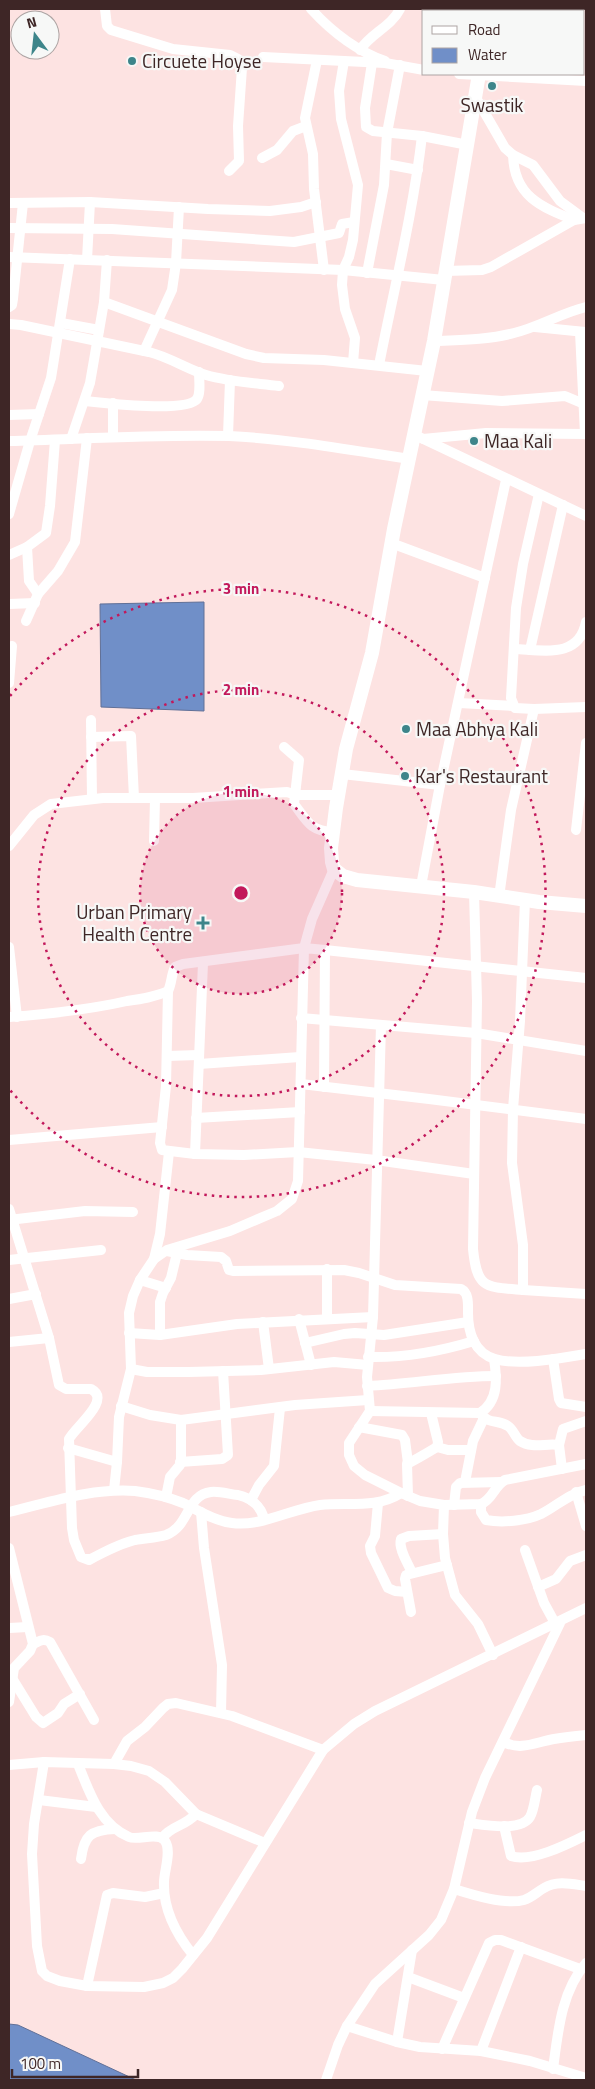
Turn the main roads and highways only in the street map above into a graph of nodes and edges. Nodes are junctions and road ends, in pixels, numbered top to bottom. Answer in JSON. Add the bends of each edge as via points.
{"nodes":[{"id":1,"x":479,"y":75,"type":"edge"},
{"id":2,"x":586,"y":906,"type":"edge"}],
"edges":[{"from":1,"to":2,"type":"main road","via":[[422,395],[418,437],[391,543],[372,653],[346,749],[331,855],[334,869],[357,880]]}]}
